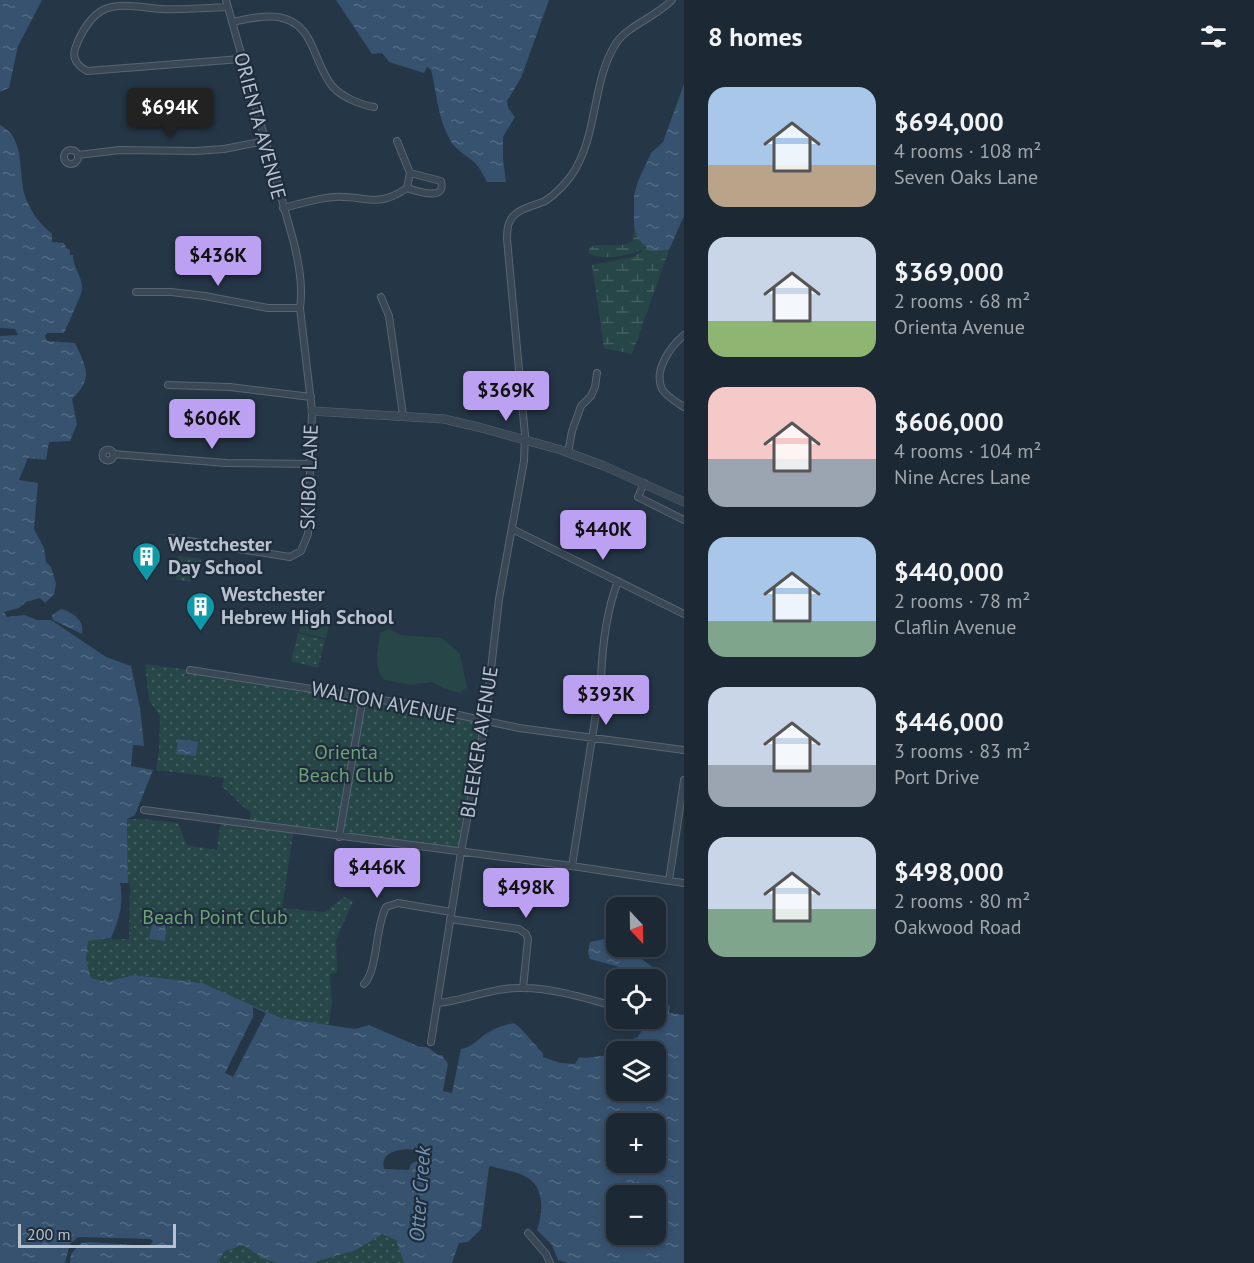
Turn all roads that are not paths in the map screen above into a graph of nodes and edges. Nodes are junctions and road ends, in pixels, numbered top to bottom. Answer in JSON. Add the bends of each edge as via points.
{"nodes":[{"id":1,"x":672,"y":0,"type":"edge"},
{"id":2,"x":226,"y":3,"type":"edge"},
{"id":3,"x":232,"y":22,"type":"junction"},
{"id":4,"x":242,"y":59,"type":"junction"},
{"id":5,"x":374,"y":107,"type":"dead end"},
{"id":6,"x":265,"y":141,"type":"junction"},
{"id":7,"x":397,"y":141,"type":"dead end"},
{"id":8,"x":78,"y":155,"type":"dead end"},
{"id":9,"x":410,"y":173,"type":"junction"},
{"id":10,"x":407,"y":188,"type":"junction"},
{"id":11,"x":283,"y":208,"type":"junction"},
{"id":12,"x":136,"y":292,"type":"dead end"},
{"id":13,"x":381,"y":297,"type":"dead end"},
{"id":14,"x":300,"y":308,"type":"junction"},
{"id":15,"x":684,"y":335,"type":"edge"},
{"id":16,"x":597,"y":373,"type":"dead end"},
{"id":17,"x":168,"y":385,"type":"dead end"},
{"id":18,"x":311,"y":397,"type":"junction"},
{"id":19,"x":684,"y":407,"type":"edge"},
{"id":20,"x":312,"y":411,"type":"junction"},
{"id":21,"x":403,"y":415,"type":"junction"},
{"id":22,"x":525,"y":441,"type":"junction"},
{"id":23,"x":568,"y":453,"type":"junction"},
{"id":24,"x":113,"y":454,"type":"dead end"},
{"id":25,"x":311,"y":464,"type":"junction"},
{"id":26,"x":644,"y":483,"type":"junction"},
{"id":27,"x":684,"y":502,"type":"edge"},
{"id":28,"x":684,"y":520,"type":"edge"},
{"id":29,"x":512,"y":529,"type":"junction"},
{"id":30,"x":170,"y":538,"type":"dead end"},
{"id":31,"x":618,"y":581,"type":"junction"},
{"id":32,"x":684,"y":614,"type":"edge"},
{"id":33,"x":190,"y":670,"type":"dead end"},
{"id":34,"x":363,"y":697,"type":"junction"},
{"id":35,"x":485,"y":722,"type":"junction"},
{"id":36,"x":592,"y":739,"type":"junction"},
{"id":37,"x":684,"y":750,"type":"edge"},
{"id":38,"x":684,"y":780,"type":"edge"},
{"id":39,"x":144,"y":810,"type":"dead end"},
{"id":40,"x":339,"y":837,"type":"junction"},
{"id":41,"x":461,"y":852,"type":"junction"},
{"id":42,"x":572,"y":866,"type":"junction"},
{"id":43,"x":669,"y":880,"type":"junction"},
{"id":44,"x":684,"y":883,"type":"edge"},
{"id":45,"x":451,"y":915,"type":"junction"},
{"id":46,"x":364,"y":984,"type":"dead end"},
{"id":47,"x":523,"y":987,"type":"junction"},
{"id":48,"x":438,"y":1003,"type":"junction"},
{"id":49,"x":606,"y":1004,"type":"edge"},
{"id":50,"x":431,"y":1042,"type":"dead end"},
{"id":51,"x":528,"y":1233,"type":"dead end"},
{"id":52,"x":550,"y":1263,"type":"edge"}],
"edges":[{"from":1,"to":22,"type":"street","name":"BLEEKER AVENUE","via":[[616,44],[605,69],[587,144],[572,174],[553,195],[516,214],[508,224]]},
{"from":2,"to":3,"type":"street","name":"ORIENTA AVENUE"},
{"from":2,"to":4,"type":"street","via":[[162,9],[107,8],[84,30],[74,59],[87,71]]},
{"from":3,"to":4,"type":"street","name":"ORIENTA AVENUE"},
{"from":3,"to":5,"type":"street","via":[[267,16],[294,23],[310,39],[334,87],[349,98]]},
{"from":4,"to":6,"type":"street","name":"ORIENTA AVENUE"},
{"from":6,"to":8,"type":"street","via":[[224,149],[120,150]]},
{"from":6,"to":11,"type":"street","name":"ORIENTA AVENUE"},
{"from":7,"to":9,"type":"street"},
{"from":9,"to":10,"type":"street"},
{"from":9,"to":10,"type":"street","via":[[436,179],[442,189],[434,194]]},
{"from":10,"to":11,"type":"street","via":[[384,200],[333,197]]},
{"from":11,"to":14,"type":"street","name":"ORIENTA AVENUE","via":[[299,269]]},
{"from":12,"to":14,"type":"street","via":[[171,292],[268,308]]},
{"from":13,"to":21,"type":"street","via":[[389,316]]},
{"from":14,"to":18,"type":"street","name":"ORIENTA AVENUE"},
{"from":15,"to":19,"type":"street","via":[[670,348],[661,372],[664,392]]},
{"from":16,"to":23,"type":"street","via":[[591,396],[581,406]]},
{"from":17,"to":18,"type":"street","via":[[230,387]]},
{"from":18,"to":20,"type":"street","name":"ORIENTA AVENUE"},
{"from":20,"to":21,"type":"street"},
{"from":20,"to":25,"type":"street","name":"SKIBO LANE"},
{"from":21,"to":22,"type":"street","via":[[444,419]]},
{"from":22,"to":23,"type":"street"},
{"from":22,"to":29,"type":"street","name":"BLEEKER AVENUE"},
{"from":23,"to":26,"type":"street"},
{"from":24,"to":25,"type":"street","via":[[226,463]]},
{"from":25,"to":30,"type":"street","name":"SKIBO LANE","via":[[308,534],[302,551],[282,557]]},
{"from":26,"to":27,"type":"street"},
{"from":26,"to":28,"type":"street","via":[[638,497]]},
{"from":29,"to":31,"type":"street"},
{"from":29,"to":35,"type":"street","name":"BLEEKER AVENUE","via":[[499,599]]},
{"from":31,"to":32,"type":"street"},
{"from":31,"to":36,"type":"street"},
{"from":33,"to":34,"type":"street","name":"WALTON AVENUE"},
{"from":34,"to":35,"type":"street","name":"WALTON AVENUE"},
{"from":34,"to":40,"type":"street"},
{"from":35,"to":36,"type":"street","name":"WALTON AVENUE"},
{"from":35,"to":41,"type":"street","name":"BLEEKER AVENUE"},
{"from":36,"to":37,"type":"street","name":"WALTON AVENUE"},
{"from":36,"to":42,"type":"street"},
{"from":38,"to":43,"type":"street"},
{"from":39,"to":40,"type":"street"},
{"from":40,"to":41,"type":"street"},
{"from":41,"to":42,"type":"street"},
{"from":41,"to":45,"type":"street","name":"BLEEKER AVENUE"},
{"from":42,"to":43,"type":"street"},
{"from":43,"to":44,"type":"street"},
{"from":45,"to":46,"type":"street","via":[[398,903],[386,907],[380,917],[371,972]]},
{"from":45,"to":47,"type":"street","via":[[519,929],[526,934]]},
{"from":45,"to":48,"type":"street","name":"BLEEKER AVENUE"},
{"from":47,"to":48,"type":"street"},
{"from":47,"to":49,"type":"street"},
{"from":48,"to":50,"type":"street","name":"BLEEKER AVENUE"},
{"from":51,"to":52,"type":"street"}]}
